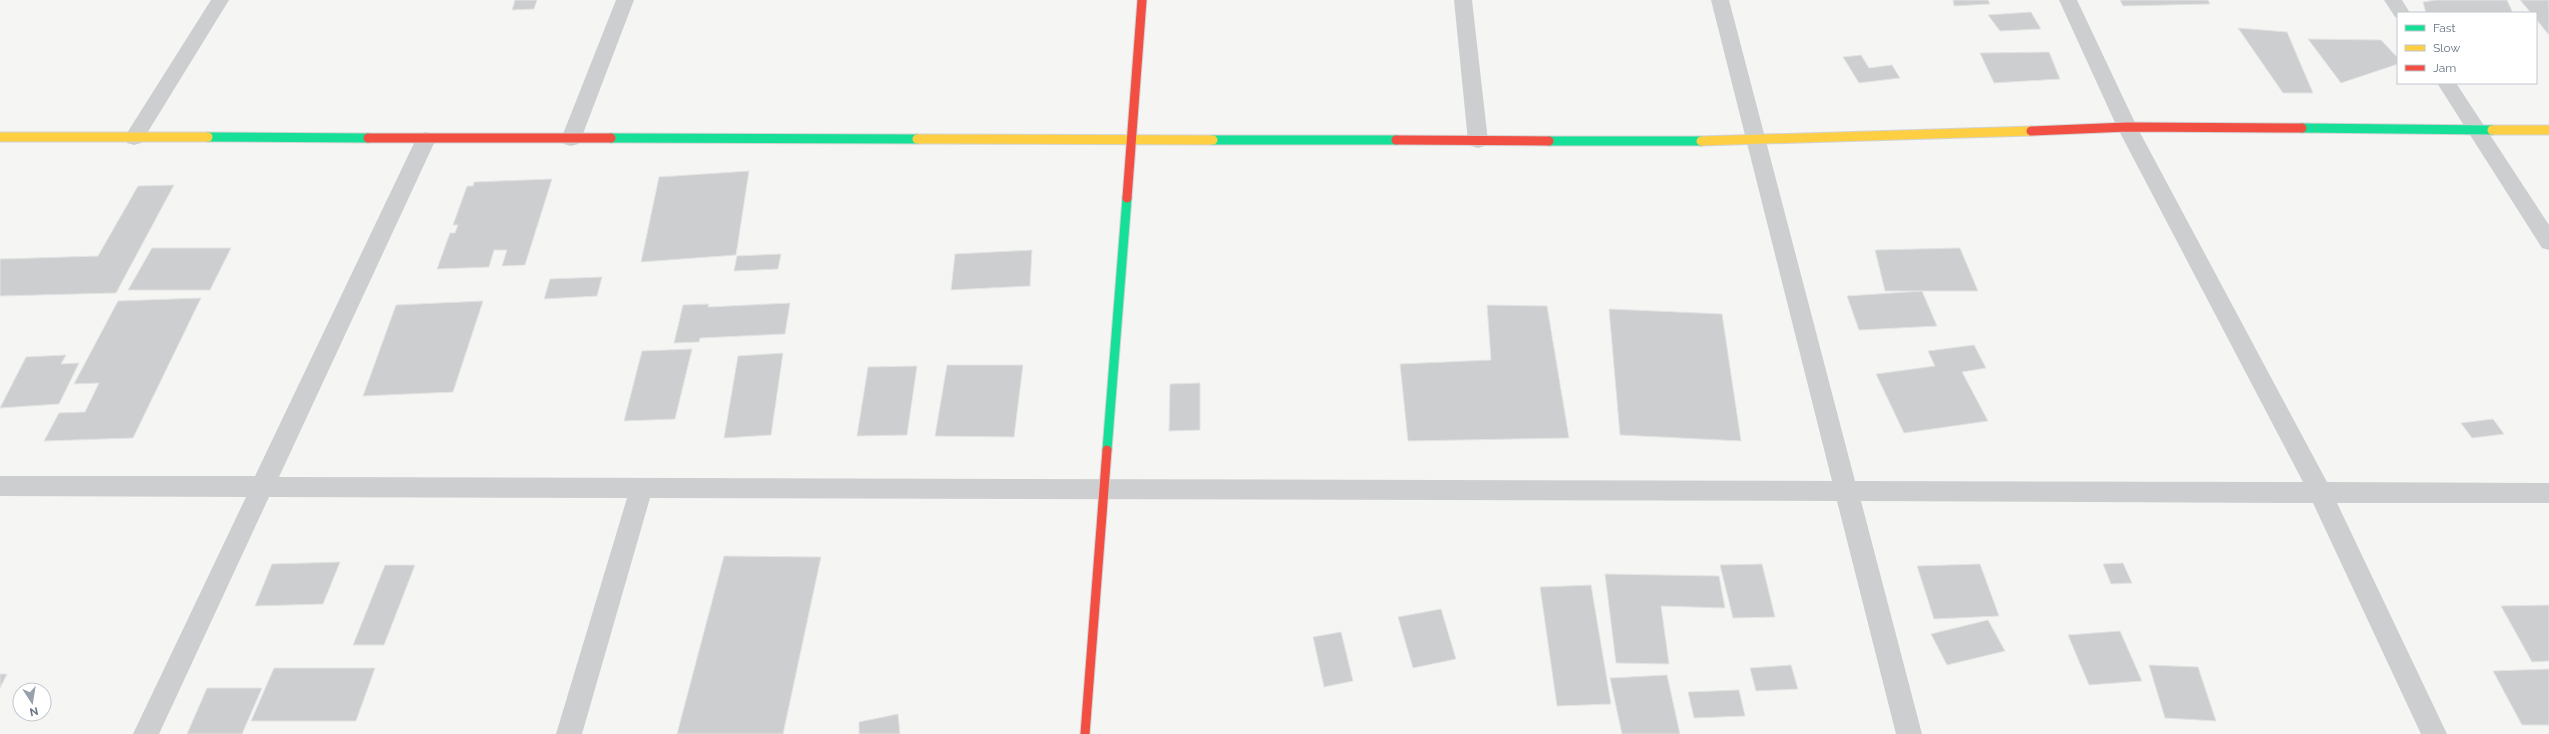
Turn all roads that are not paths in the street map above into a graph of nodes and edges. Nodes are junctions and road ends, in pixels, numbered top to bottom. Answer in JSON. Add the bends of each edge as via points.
{"nodes":[{"id":1,"x":220,"y":0,"type":"edge"},
{"id":2,"x":625,"y":0,"type":"edge"},
{"id":3,"x":1142,"y":0,"type":"edge"},
{"id":4,"x":1463,"y":0,"type":"edge"},
{"id":5,"x":1720,"y":0,"type":"edge"},
{"id":6,"x":2068,"y":0,"type":"edge"},
{"id":7,"x":2393,"y":0,"type":"edge"},
{"id":8,"x":2400,"y":12,"type":"edge"},
{"id":9,"x":2447,"y":84,"type":"edge"},
{"id":10,"x":2127,"y":127,"type":"junction"},
{"id":11,"x":2474,"y":128,"type":"junction"},
{"id":12,"x":2549,"y":130,"type":"edge"},
{"id":13,"x":0,"y":137,"type":"edge"},
{"id":14,"x":134,"y":138,"type":"junction"},
{"id":15,"x":426,"y":138,"type":"junction"},
{"id":16,"x":571,"y":139,"type":"junction"},
{"id":17,"x":1132,"y":140,"type":"junction"},
{"id":18,"x":1478,"y":141,"type":"junction"},
{"id":19,"x":1756,"y":141,"type":"junction"},
{"id":20,"x":2549,"y":242,"type":"edge"},
{"id":21,"x":0,"y":486,"type":"edge"},
{"id":22,"x":263,"y":486,"type":"junction"},
{"id":23,"x":642,"y":488,"type":"junction"},
{"id":24,"x":1104,"y":488,"type":"junction"},
{"id":25,"x":1846,"y":491,"type":"junction"},
{"id":26,"x":2320,"y":492,"type":"junction"},
{"id":27,"x":2549,"y":493,"type":"edge"},
{"id":28,"x":146,"y":734,"type":"edge"},
{"id":29,"x":569,"y":734,"type":"edge"},
{"id":30,"x":1085,"y":734,"type":"edge"},
{"id":31,"x":1909,"y":734,"type":"edge"},
{"id":32,"x":2434,"y":734,"type":"edge"}],
"edges":[{"from":1,"to":14,"type":"street"},
{"from":2,"to":16,"type":"street"},
{"from":3,"to":17,"type":"street"},
{"from":4,"to":18,"type":"street"},
{"from":5,"to":19,"type":"street"},
{"from":6,"to":10,"type":"street"},
{"from":7,"to":8,"type":"street"},
{"from":9,"to":11,"type":"street"},
{"from":10,"to":11,"type":"street"},
{"from":10,"to":19,"type":"street"},
{"from":10,"to":26,"type":"street"},
{"from":11,"to":12,"type":"street"},
{"from":11,"to":20,"type":"street"},
{"from":13,"to":14,"type":"street"},
{"from":14,"to":15,"type":"street"},
{"from":15,"to":16,"type":"street"},
{"from":15,"to":22,"type":"street"},
{"from":16,"to":17,"type":"street"},
{"from":17,"to":18,"type":"street"},
{"from":17,"to":24,"type":"street"},
{"from":18,"to":19,"type":"street"},
{"from":19,"to":25,"type":"street"},
{"from":21,"to":22,"type":"street"},
{"from":22,"to":23,"type":"street"},
{"from":22,"to":28,"type":"street"},
{"from":23,"to":24,"type":"street"},
{"from":23,"to":29,"type":"street"},
{"from":24,"to":25,"type":"street"},
{"from":24,"to":30,"type":"street"},
{"from":25,"to":26,"type":"street"},
{"from":25,"to":31,"type":"street"},
{"from":26,"to":27,"type":"street"},
{"from":26,"to":32,"type":"street"}]}
